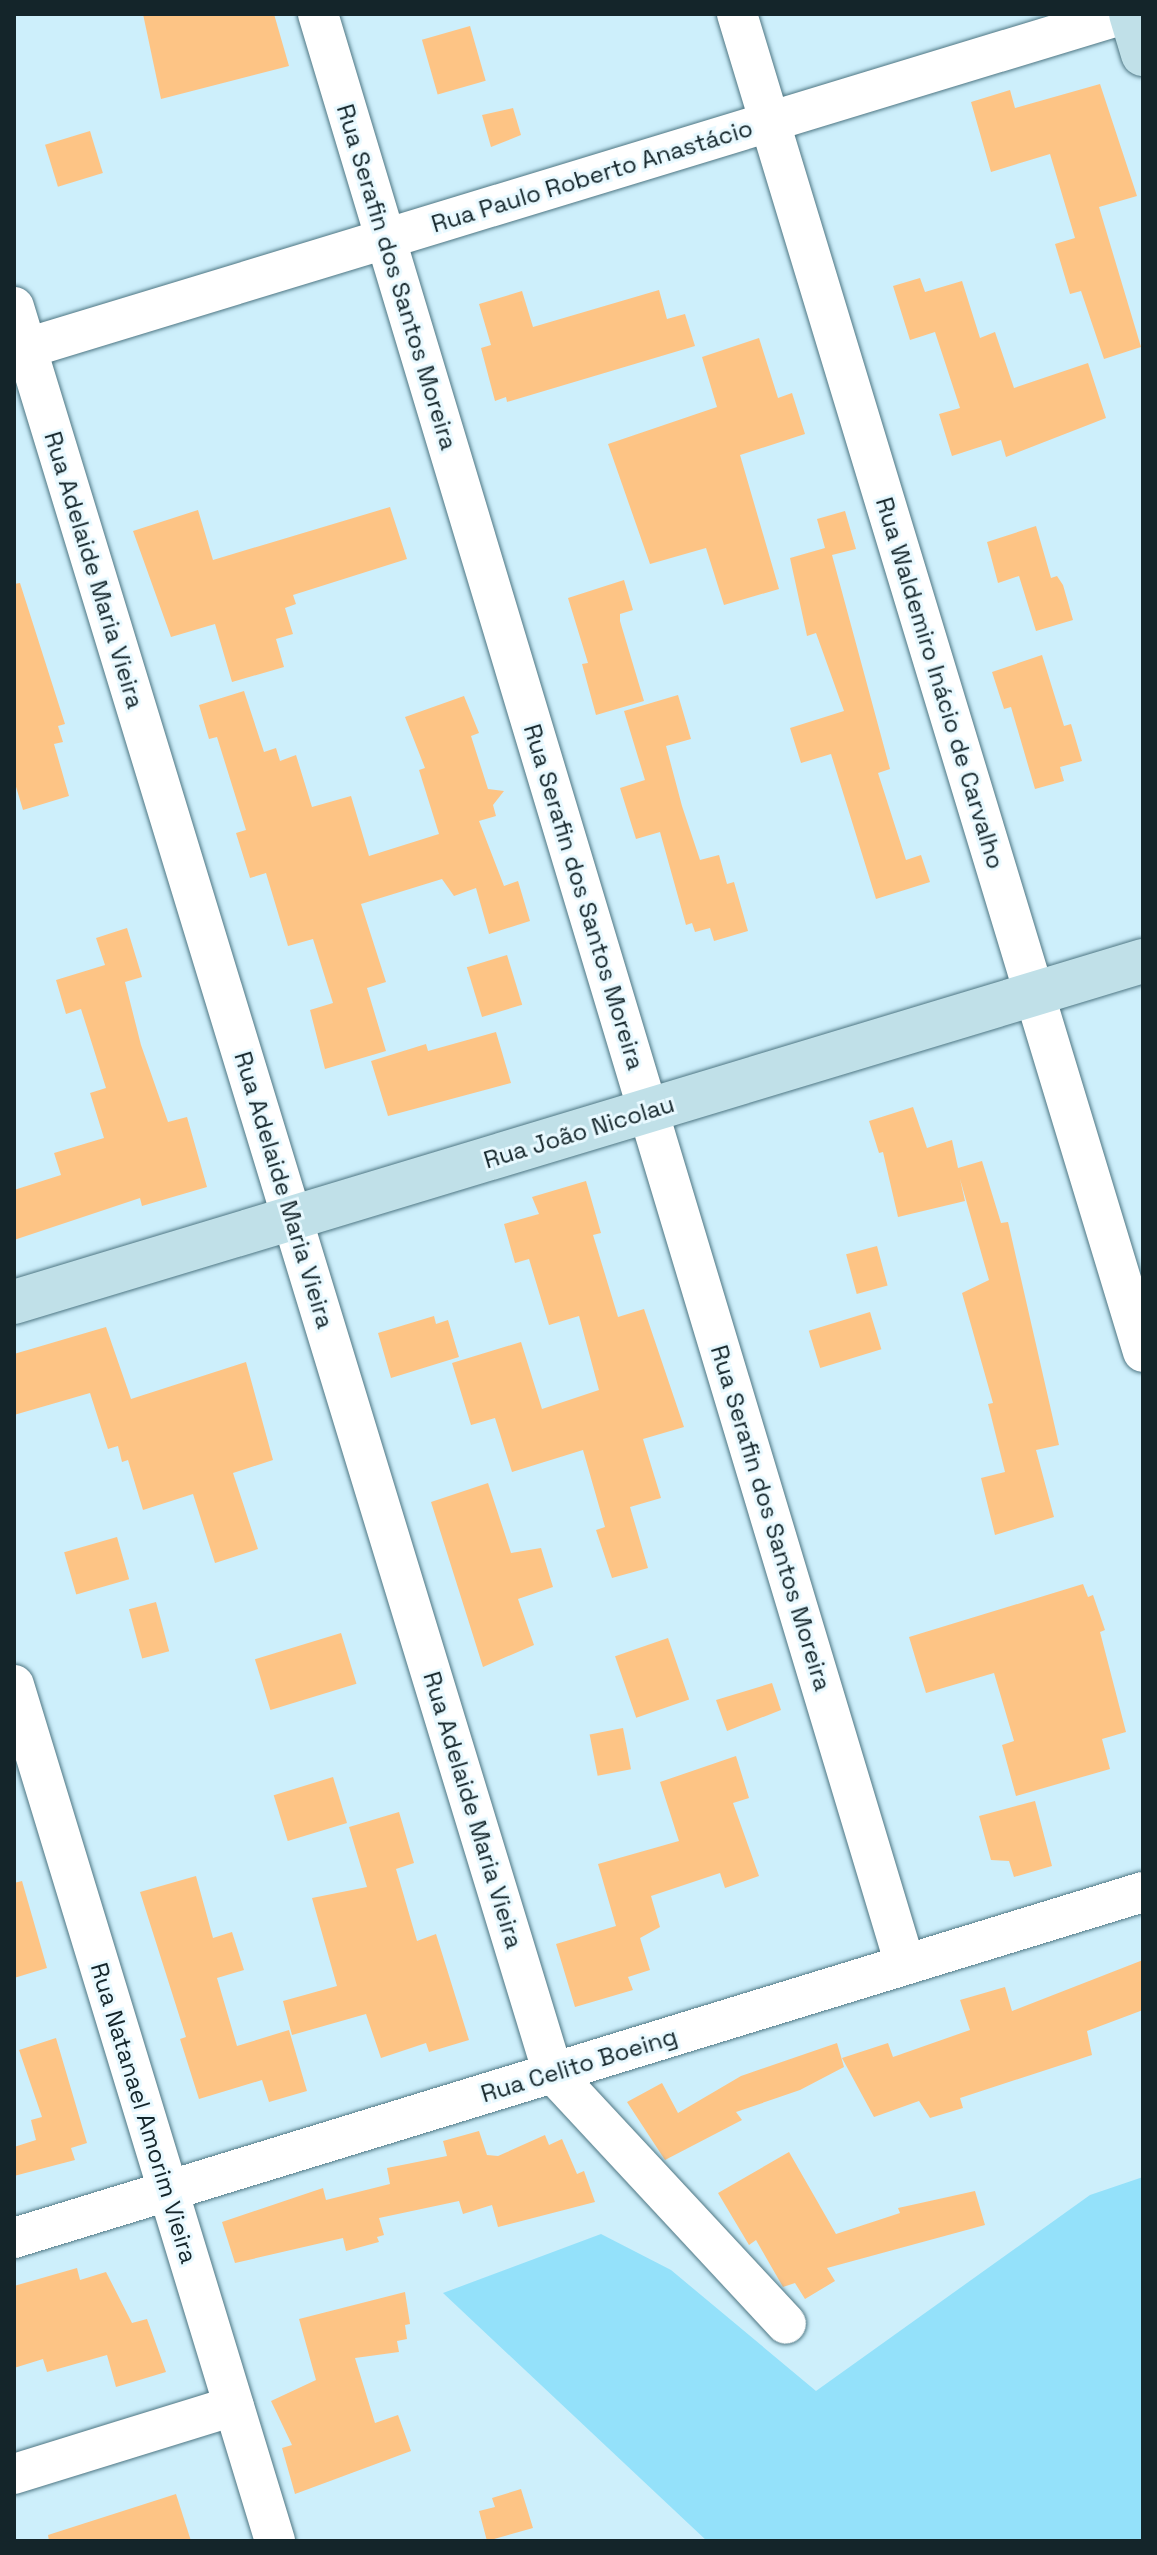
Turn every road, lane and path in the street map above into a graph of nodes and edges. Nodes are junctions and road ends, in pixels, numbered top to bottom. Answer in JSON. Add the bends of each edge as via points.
{"nodes":[{"id":1,"x":318,"y":14,"type":"edge"},
{"id":2,"x":737,"y":14,"type":"edge"},
{"id":3,"x":1124,"y":14,"type":"edge"},
{"id":4,"x":1131,"y":14,"type":"edge"},
{"id":5,"x":1143,"y":54,"type":"edge"},
{"id":6,"x":769,"y":122,"type":"junction"},
{"id":7,"x":386,"y":239,"type":"junction"},
{"id":8,"x":14,"y":307,"type":"edge"},
{"id":9,"x":20,"y":350,"type":"edge"},
{"id":10,"x":1143,"y":961,"type":"edge"},
{"id":11,"x":1034,"y":994,"type":"junction"},
{"id":12,"x":648,"y":1111,"type":"junction"},
{"id":13,"x":292,"y":1218,"type":"junction"},
{"id":14,"x":14,"y":1302,"type":"edge"},
{"id":15,"x":1143,"y":1352,"type":"edge"},
{"id":16,"x":14,"y":1685,"type":"edge"},
{"id":17,"x":1143,"y":1892,"type":"edge"},
{"id":18,"x":905,"y":1964,"type":"junction"},
{"id":19,"x":553,"y":2073,"type":"junction"},
{"id":20,"x":168,"y":2191,"type":"junction"},
{"id":21,"x":14,"y":2238,"type":"edge"},
{"id":22,"x":786,"y":2324,"type":"dead end"},
{"id":23,"x":234,"y":2406,"type":"junction"},
{"id":24,"x":14,"y":2474,"type":"edge"},
{"id":25,"x":275,"y":2541,"type":"edge"}],
"edges":[{"from":1,"to":7,"type":"street","name":"Rua Serafin dos Santos Moreira"},
{"from":2,"to":6,"type":"street","name":"Rua Waldemiro Inácio de Carvalho"},
{"from":3,"to":6,"type":"street","name":"Rua Paulo Roberto Anastácio"},
{"from":4,"to":5,"type":"street"},
{"from":6,"to":7,"type":"street","name":"Rua Paulo Roberto Anastácio"},
{"from":6,"to":11,"type":"street","name":"Rua Waldemiro Inácio de Carvalho"},
{"from":7,"to":9,"type":"street","name":"Rua Paulo Roberto Anastácio"},
{"from":7,"to":12,"type":"street","name":"Rua Serafin dos Santos Moreira"},
{"from":8,"to":9,"type":"street","name":"Rua Adelaide Maria Vieira"},
{"from":9,"to":13,"type":"street","name":"Rua Adelaide Maria Vieira"},
{"from":10,"to":11,"type":"street","name":"Rua João Nicolau"},
{"from":11,"to":12,"type":"street","name":"Rua João Nicolau"},
{"from":11,"to":15,"type":"street","name":"Rua Waldemiro Inácio de Carvalho"},
{"from":12,"to":13,"type":"street","name":"Rua João Nicolau"},
{"from":12,"to":18,"type":"street","name":"Rua Serafin dos Santos Moreira"},
{"from":13,"to":14,"type":"street","name":"Rua João Nicolau"},
{"from":13,"to":19,"type":"street","name":"Rua Adelaide Maria Vieira"},
{"from":16,"to":20,"type":"street","name":"Rua Natanael Amorim Vieira"},
{"from":17,"to":18,"type":"street","name":"Rua Celito Boeing"},
{"from":18,"to":19,"type":"street","name":"Rua Celito Boeing"},
{"from":19,"to":20,"type":"street","name":"Rua Celito Boeing"},
{"from":19,"to":22,"type":"street"},
{"from":20,"to":21,"type":"street","name":"Rua Celito Boeing"},
{"from":20,"to":23,"type":"street","name":"Rua Natanael Amorim Vieira"},
{"from":23,"to":24,"type":"street"},
{"from":23,"to":25,"type":"street","name":"Rua Natanael Amorim Vieira"}]}
